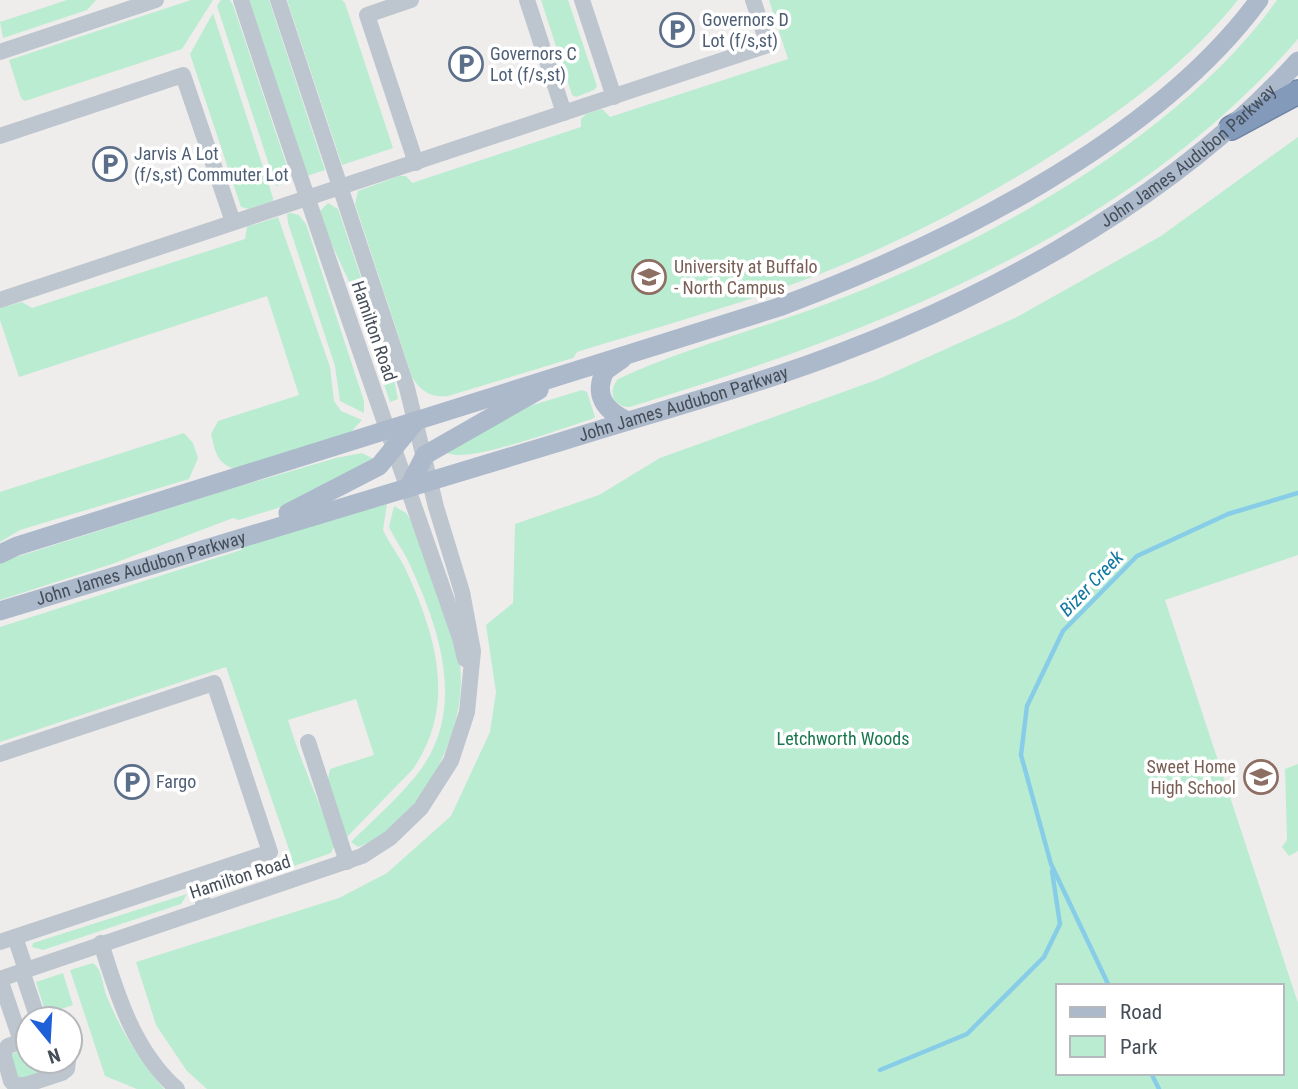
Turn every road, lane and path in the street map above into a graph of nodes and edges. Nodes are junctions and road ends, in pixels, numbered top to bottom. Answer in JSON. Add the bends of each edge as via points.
{"nodes":[{"id":1,"x":156,"y":0,"type":"edge"},
{"id":2,"x":241,"y":0,"type":"edge"},
{"id":3,"x":278,"y":0,"type":"edge"},
{"id":4,"x":411,"y":0,"type":"edge"},
{"id":5,"x":527,"y":0,"type":"edge"},
{"id":6,"x":582,"y":0,"type":"edge"},
{"id":7,"x":752,"y":0,"type":"edge"},
{"id":8,"x":1259,"y":0,"type":"edge"},
{"id":9,"x":0,"y":52,"type":"edge"},
{"id":10,"x":1298,"y":61,"type":"edge"},
{"id":11,"x":1298,"y":92,"type":"edge"},
{"id":12,"x":614,"y":97,"type":"junction"},
{"id":13,"x":564,"y":113,"type":"junction"},
{"id":14,"x":1231,"y":128,"type":"junction"},
{"id":15,"x":0,"y":136,"type":"edge"},
{"id":16,"x":416,"y":163,"type":"junction"},
{"id":17,"x":340,"y":188,"type":"junction"},
{"id":18,"x":306,"y":198,"type":"junction"},
{"id":19,"x":233,"y":222,"type":"junction"},
{"id":20,"x":0,"y":300,"type":"edge"},
{"id":21,"x":639,"y":351,"type":"junction"},
{"id":22,"x":570,"y":372,"type":"junction"},
{"id":23,"x":415,"y":421,"type":"junction"},
{"id":24,"x":628,"y":421,"type":"junction"},
{"id":25,"x":387,"y":431,"type":"junction"},
{"id":26,"x":394,"y":451,"type":"junction"},
{"id":27,"x":425,"y":455,"type":"junction"},
{"id":28,"x":431,"y":482,"type":"junction"},
{"id":29,"x":408,"y":488,"type":"junction"},
{"id":30,"x":240,"y":536,"type":"junction"},
{"id":31,"x":0,"y":554,"type":"edge"},
{"id":32,"x":0,"y":611,"type":"edge"},
{"id":33,"x":470,"y":674,"type":"junction"},
{"id":34,"x":308,"y":742,"type":"dead end"},
{"id":35,"x":0,"y":754,"type":"edge"},
{"id":36,"x":347,"y":862,"type":"junction"},
{"id":37,"x":196,"y":877,"type":"junction"},
{"id":38,"x":205,"y":909,"type":"junction"},
{"id":39,"x":8,"y":940,"type":"edge"},
{"id":40,"x":101,"y":943,"type":"junction"},
{"id":41,"x":24,"y":971,"type":"junction"},
{"id":42,"x":0,"y":979,"type":"edge"},
{"id":43,"x":34,"y":1005,"type":"edge"},
{"id":44,"x":14,"y":1015,"type":"edge"},
{"id":45,"x":14,"y":1044,"type":"edge"},
{"id":46,"x":56,"y":1075,"type":"edge"},
{"id":47,"x":177,"y":1089,"type":"edge"}],
"edges":[{"from":1,"to":9,"type":"street"},
{"from":2,"to":18,"type":"street","name":"Hamilton Road"},
{"from":3,"to":17,"type":"street","name":"Hamilton Road"},
{"from":4,"to":16,"type":"street","via":[[367,15]]},
{"from":5,"to":13,"type":"street"},
{"from":6,"to":12,"type":"street"},
{"from":7,"to":12,"type":"street","via":[[768,46]]},
{"from":8,"to":21,"type":"main road","via":[[1212,56],[1180,85],[1071,165],[949,235],[838,285]]},
{"from":10,"to":14,"type":"main road","name":"John James Audubon Parkway"},
{"from":11,"to":14,"type":"highway"},
{"from":12,"to":13,"type":"street"},
{"from":13,"to":16,"type":"street"},
{"from":14,"to":24,"type":"main road","name":"John James Audubon Parkway","via":[[1120,210],[1042,258],[925,317],[776,376]]},
{"from":15,"to":19,"type":"street","via":[[183,75]]},
{"from":16,"to":17,"type":"street"},
{"from":17,"to":18,"type":"street"},
{"from":17,"to":23,"type":"street","name":"Hamilton Road"},
{"from":18,"to":19,"type":"street"},
{"from":18,"to":25,"type":"street","name":"Hamilton Road"},
{"from":19,"to":20,"type":"street"},
{"from":21,"to":22,"type":"main road"},
{"from":21,"to":24,"type":"main road","via":[[613,364],[602,378],[603,403]]},
{"from":22,"to":23,"type":"main road"},
{"from":22,"to":27,"type":"main road"},
{"from":23,"to":25,"type":"main road"},
{"from":23,"to":26,"type":"main road"},
{"from":23,"to":27,"type":"street","name":"Hamilton Road"},
{"from":24,"to":28,"type":"main road","name":"John James Audubon Parkway"},
{"from":25,"to":26,"type":"street","name":"Hamilton Road"},
{"from":25,"to":31,"type":"main road"},
{"from":26,"to":29,"type":"street","name":"Hamilton Road"},
{"from":26,"to":30,"type":"main road","via":[[379,466]]},
{"from":27,"to":28,"type":"street","name":"Hamilton Road"},
{"from":27,"to":29,"type":"main road"},
{"from":28,"to":29,"type":"main road","name":"John James Audubon Parkway"},
{"from":28,"to":33,"type":"street","name":"Hamilton Road","via":[[469,624],[474,661]]},
{"from":29,"to":30,"type":"main road","name":"John James Audubon Parkway"},
{"from":29,"to":33,"type":"street","name":"Hamilton Road"},
{"from":30,"to":32,"type":"main road","name":"John James Audubon Parkway"},
{"from":33,"to":36,"type":"street","name":"Hamilton Road","via":[[458,745],[431,795],[390,838]]},
{"from":34,"to":36,"type":"street"},
{"from":35,"to":37,"type":"street","via":[[214,683],[270,852]]},
{"from":36,"to":38,"type":"street","name":"Hamilton Road"},
{"from":37,"to":38,"type":"street"},
{"from":37,"to":39,"type":"street"},
{"from":38,"to":40,"type":"street","name":"Hamilton Road"},
{"from":39,"to":41,"type":"street"},
{"from":40,"to":41,"type":"street","name":"Hamilton Road"},
{"from":40,"to":47,"type":"street","via":[[133,1028]]},
{"from":41,"to":42,"type":"street","name":"Hamilton Road"},
{"from":41,"to":43,"type":"street"},
{"from":42,"to":44,"type":"street"},
{"from":45,"to":46,"type":"street","via":[[3,1053],[15,1085]]}]}
